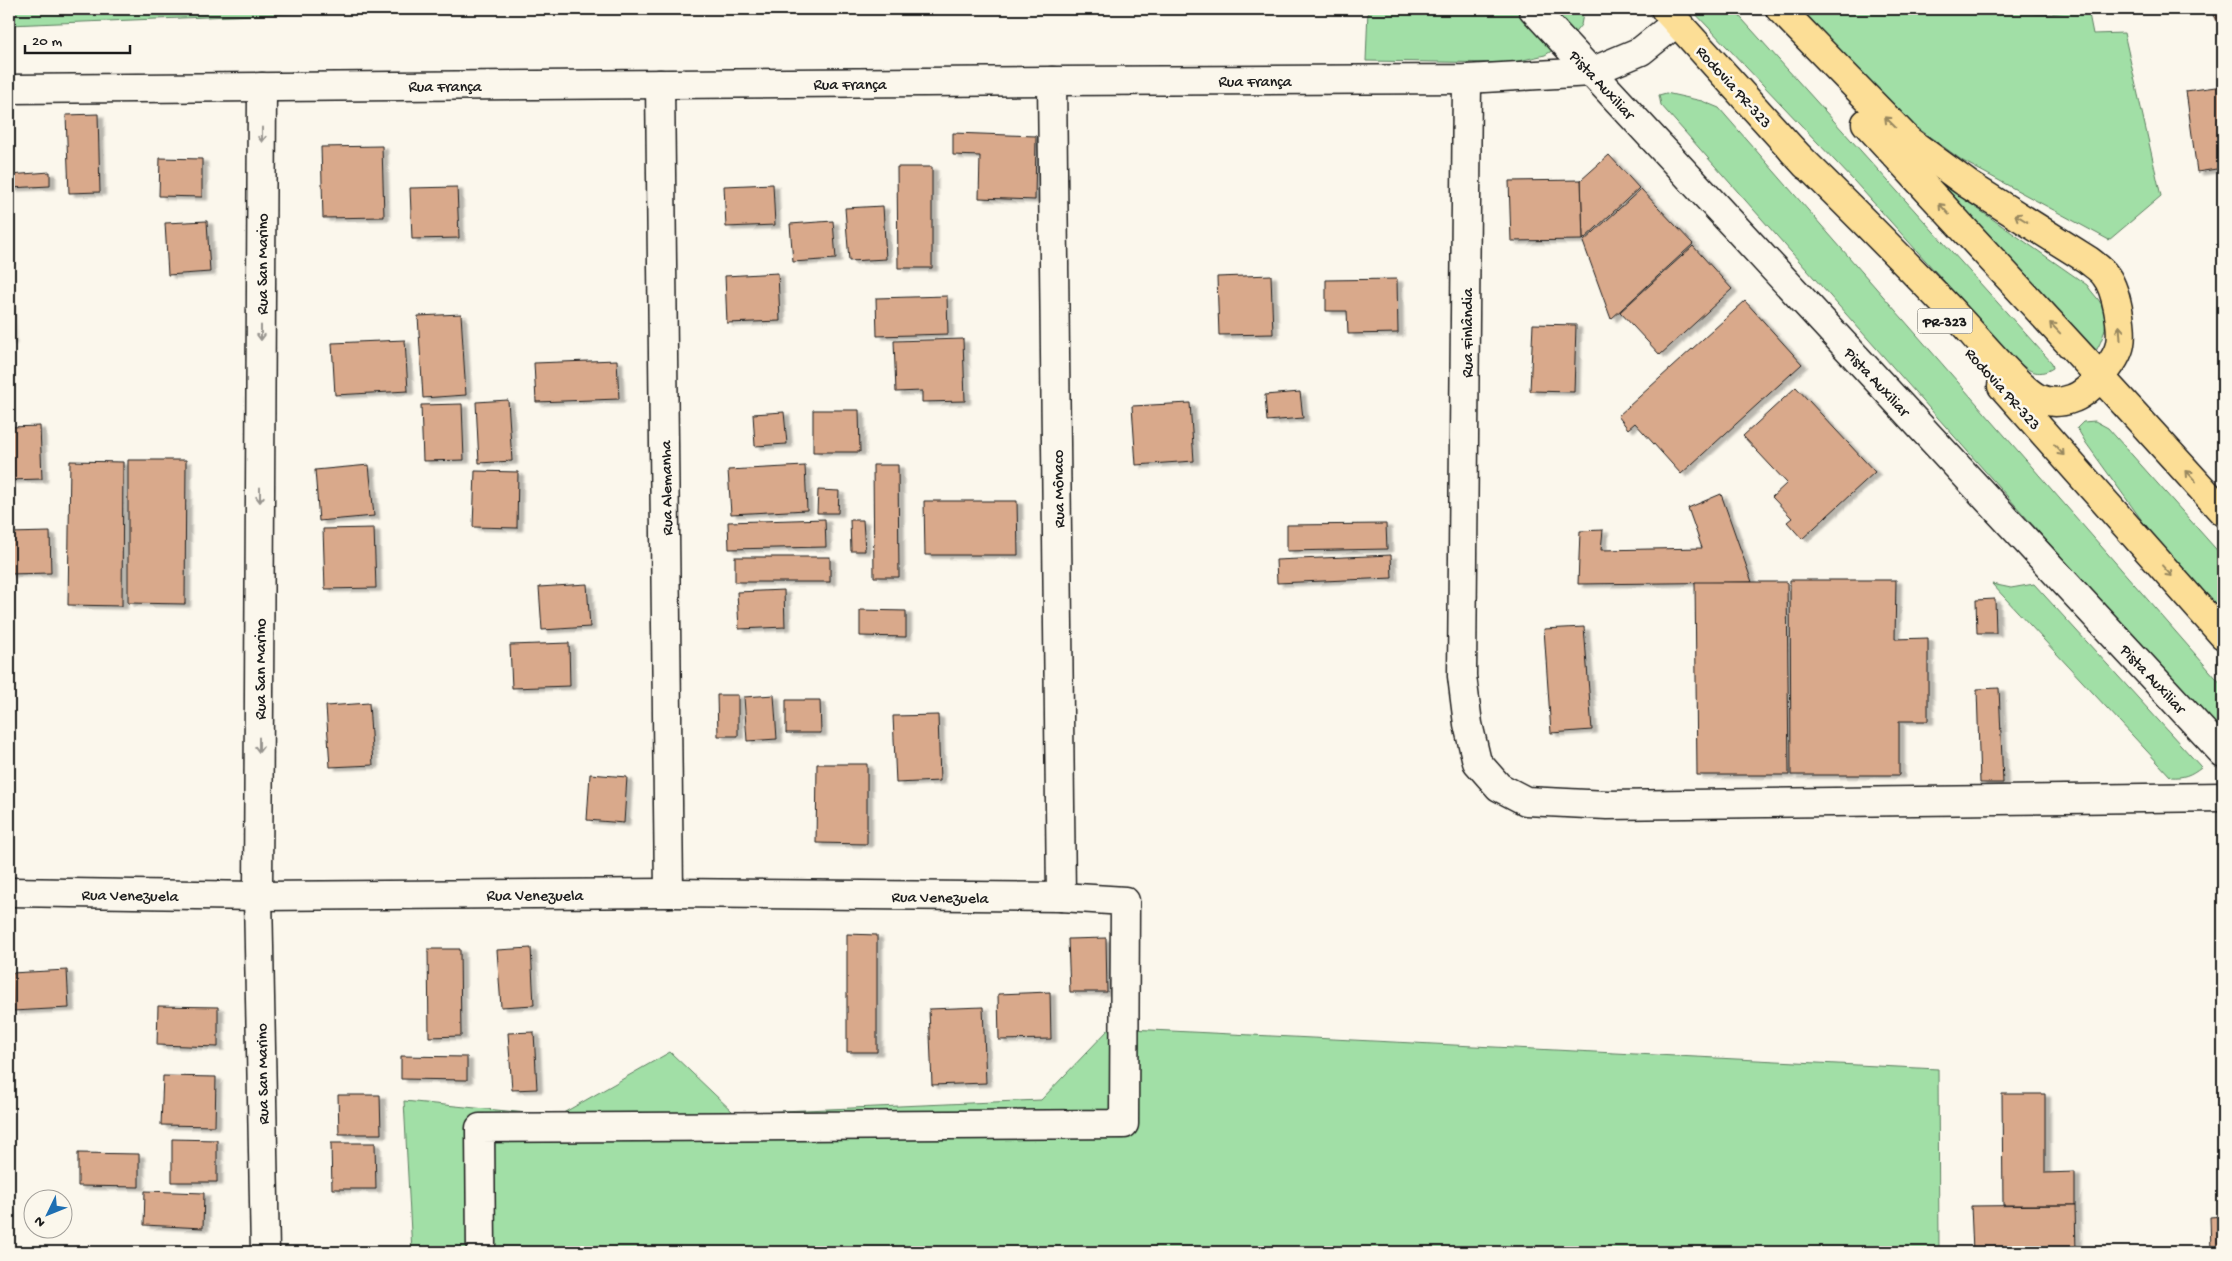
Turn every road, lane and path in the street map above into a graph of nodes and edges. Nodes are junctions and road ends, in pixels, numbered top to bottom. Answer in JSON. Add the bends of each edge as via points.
{"nodes":[{"id":1,"x":1533,"y":9,"type":"edge"},
{"id":2,"x":1763,"y":9,"type":"edge"},
{"id":3,"x":1780,"y":9,"type":"edge"},
{"id":4,"x":1671,"y":15,"type":"edge"},
{"id":5,"x":1591,"y":72,"type":"junction"},
{"id":6,"x":1468,"y":79,"type":"junction"},
{"id":7,"x":1052,"y":81,"type":"junction"},
{"id":8,"x":660,"y":84,"type":"junction"},
{"id":9,"x":262,"y":87,"type":"junction"},
{"id":10,"x":9,"y":88,"type":"edge"},
{"id":11,"x":1793,"y":151,"type":"junction"},
{"id":12,"x":2101,"y":376,"type":"junction"},
{"id":13,"x":2223,"y":512,"type":"edge"},
{"id":14,"x":2223,"y":635,"type":"edge"},
{"id":15,"x":2223,"y":753,"type":"edge"},
{"id":16,"x":2223,"y":797,"type":"edge"},
{"id":17,"x":9,"y":892,"type":"edge"},
{"id":18,"x":670,"y":893,"type":"junction"},
{"id":19,"x":258,"y":896,"type":"junction"},
{"id":20,"x":1061,"y":897,"type":"junction"},
{"id":21,"x":265,"y":1252,"type":"edge"},
{"id":22,"x":481,"y":1252,"type":"edge"}],
"edges":[{"from":1,"to":5,"type":"street","name":"Pista Auxiliar"},
{"from":12,"to":2,"type":"highway","one_way":true},
{"from":12,"to":3,"type":"highway","one_way":true,"via":[[2114,361],[2120,344],[2115,297],[2106,275],[1909,140]]},
{"from":4,"to":5,"type":"street","name":"Rua França","via":[[1641,51]]},
{"from":4,"to":11,"type":"highway","name":"Rodovia PR-323","number":"PR-323"},
{"from":5,"to":6,"type":"street","name":"Rua França"},
{"from":5,"to":15,"type":"street","name":"Pista Auxiliar"},
{"from":6,"to":7,"type":"street","name":"Rua França"},
{"from":6,"to":16,"type":"street","name":"Rua Finlândia","via":[[1462,676],[1477,762],[1499,787],[1526,801],[1607,806]]},
{"from":7,"to":8,"type":"street","name":"Rua França"},
{"from":7,"to":20,"type":"street","name":"Rua Mônaco"},
{"from":8,"to":9,"type":"street","name":"Rua França"},
{"from":8,"to":18,"type":"street","name":"Rua Alemanha"},
{"from":9,"to":10,"type":"street","name":"Rua França"},
{"from":9,"to":19,"type":"street","name":"Rua San Marino","one_way":true},
{"from":11,"to":12,"type":"highway","via":[[2036,397],[2050,403],[2072,399]]},
{"from":11,"to":14,"type":"highway","name":"Rodovia PR-323","number":"PR-323","one_way":true},
{"from":13,"to":12,"type":"highway","one_way":true},
{"from":17,"to":19,"type":"street","name":"Rua Venezuela"},
{"from":18,"to":19,"type":"street","name":"Rua Venezuela"},
{"from":18,"to":20,"type":"street","name":"Rua Venezuela"},
{"from":19,"to":21,"type":"street","name":"Rua San Marino"},
{"from":20,"to":22,"type":"street","name":"Rua Venezuela","via":[[1126,901],[1124,1124],[480,1128]]}]}
